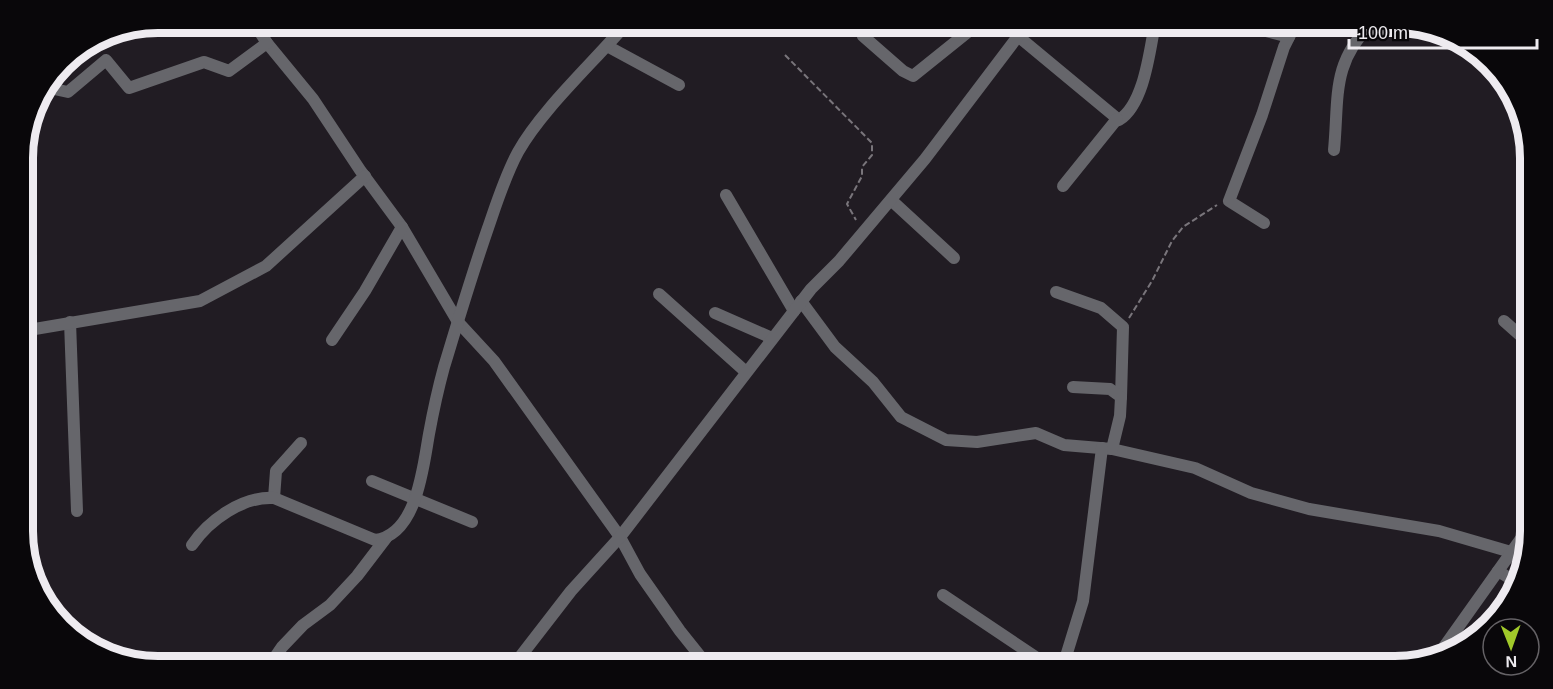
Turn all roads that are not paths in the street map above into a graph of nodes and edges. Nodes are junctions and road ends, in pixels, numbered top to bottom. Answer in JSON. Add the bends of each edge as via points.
{"nodes":[{"id":1,"x":261,"y":33,"type":"edge"},
{"id":2,"x":618,"y":33,"type":"edge"},
{"id":3,"x":864,"y":33,"type":"edge"},
{"id":4,"x":966,"y":33,"type":"edge"},
{"id":5,"x":1021,"y":33,"type":"edge"},
{"id":6,"x":1153,"y":33,"type":"edge"},
{"id":7,"x":1275,"y":33,"type":"edge"},
{"id":8,"x":1291,"y":33,"type":"edge"},
{"id":9,"x":1364,"y":33,"type":"edge"},
{"id":10,"x":1019,"y":37,"type":"junction"},
{"id":11,"x":1289,"y":37,"type":"junction"},
{"id":12,"x":267,"y":43,"type":"junction"},
{"id":13,"x":607,"y":46,"type":"junction"},
{"id":14,"x":679,"y":85,"type":"dead end"},
{"id":15,"x":54,"y":89,"type":"edge"},
{"id":16,"x":1117,"y":119,"type":"junction"},
{"id":17,"x":1334,"y":150,"type":"dead end"},
{"id":18,"x":365,"y":176,"type":"junction"},
{"id":19,"x":1062,"y":186,"type":"dead end"},
{"id":20,"x":726,"y":195,"type":"dead end"},
{"id":21,"x":891,"y":200,"type":"junction"},
{"id":22,"x":1264,"y":223,"type":"dead end"},
{"id":23,"x":402,"y":227,"type":"junction"},
{"id":24,"x":954,"y":258,"type":"dead end"},
{"id":25,"x":1056,"y":292,"type":"dead end"},
{"id":26,"x":659,"y":294,"type":"dead end"},
{"id":27,"x":798,"y":306,"type":"junction"},
{"id":28,"x":715,"y":313,"type":"dead end"},
{"id":29,"x":1504,"y":321,"type":"dead end"},
{"id":30,"x":70,"y":322,"type":"junction"},
{"id":31,"x":458,"y":322,"type":"junction"},
{"id":32,"x":33,"y":329,"type":"edge"},
{"id":33,"x":1520,"y":335,"type":"edge"},
{"id":34,"x":772,"y":338,"type":"junction"},
{"id":35,"x":332,"y":340,"type":"dead end"},
{"id":36,"x":746,"y":372,"type":"junction"},
{"id":37,"x":1073,"y":387,"type":"dead end"},
{"id":38,"x":1121,"y":396,"type":"junction"},
{"id":39,"x":301,"y":443,"type":"dead end"},
{"id":40,"x":1107,"y":448,"type":"junction"},
{"id":41,"x":372,"y":481,"type":"dead end"},
{"id":42,"x":274,"y":498,"type":"junction"},
{"id":43,"x":414,"y":500,"type":"junction"},
{"id":44,"x":77,"y":512,"type":"dead end"},
{"id":45,"x":472,"y":522,"type":"dead end"},
{"id":46,"x":620,"y":537,"type":"junction"},
{"id":47,"x":386,"y":538,"type":"junction"},
{"id":48,"x":1519,"y":541,"type":"edge"},
{"id":49,"x":192,"y":545,"type":"dead end"},
{"id":50,"x":1512,"y":552,"type":"junction"},
{"id":51,"x":1498,"y":571,"type":"junction"},
{"id":52,"x":1511,"y":579,"type":"edge"},
{"id":53,"x":944,"y":595,"type":"dead end"},
{"id":54,"x":1445,"y":645,"type":"edge"},
{"id":55,"x":277,"y":656,"type":"edge"},
{"id":56,"x":521,"y":656,"type":"edge"},
{"id":57,"x":701,"y":656,"type":"edge"},
{"id":58,"x":1034,"y":656,"type":"edge"},
{"id":59,"x":1066,"y":656,"type":"edge"}],
"edges":[{"from":1,"to":12,"type":"street"},
{"from":2,"to":13,"type":"street"},
{"from":3,"to":4,"type":"street","via":[[863,36],[913,76]]},
{"from":5,"to":10,"type":"street"},
{"from":6,"to":16,"type":"street","via":[[1148,64],[1130,113]]},
{"from":7,"to":11,"type":"street"},
{"from":8,"to":11,"type":"street"},
{"from":9,"to":17,"type":"street","via":[[1342,66],[1338,81]]},
{"from":10,"to":16,"type":"street"},
{"from":10,"to":21,"type":"street"},
{"from":11,"to":22,"type":"street","via":[[1229,201]]},
{"from":12,"to":15,"type":"street","via":[[229,71],[204,62],[129,88],[106,60],[68,92]]},
{"from":12,"to":18,"type":"street","via":[[313,99]]},
{"from":13,"to":14,"type":"street"},
{"from":13,"to":31,"type":"street","via":[[519,151],[500,188]]},
{"from":16,"to":19,"type":"street"},
{"from":18,"to":23,"type":"street"},
{"from":18,"to":30,"type":"street","via":[[266,266],[200,301]]},
{"from":20,"to":27,"type":"street"},
{"from":21,"to":24,"type":"street"},
{"from":21,"to":27,"type":"street"},
{"from":23,"to":31,"type":"street"},
{"from":23,"to":35,"type":"street"},
{"from":25,"to":38,"type":"street","via":[[1101,308],[1124,327]]},
{"from":26,"to":36,"type":"street"},
{"from":27,"to":34,"type":"street"},
{"from":27,"to":40,"type":"street","via":[[873,382],[901,417],[926,432],[946,440],[977,442],[1036,433],[1064,445]]},
{"from":28,"to":34,"type":"street"},
{"from":29,"to":33,"type":"street"},
{"from":30,"to":32,"type":"street"},
{"from":30,"to":44,"type":"street"},
{"from":31,"to":43,"type":"street"},
{"from":31,"to":46,"type":"street","via":[[494,361]]},
{"from":34,"to":36,"type":"street"},
{"from":36,"to":46,"type":"street"},
{"from":37,"to":38,"type":"street","via":[[1110,389]]},
{"from":38,"to":40,"type":"street","via":[[1120,416]]},
{"from":39,"to":42,"type":"street","via":[[276,471]]},
{"from":40,"to":50,"type":"street","via":[[1195,468],[1251,493],[1309,509],[1439,531]]},
{"from":40,"to":59,"type":"street","via":[[1083,601]]},
{"from":41,"to":43,"type":"street"},
{"from":42,"to":47,"type":"street","via":[[375,540]]},
{"from":42,"to":49,"type":"street","via":[[258,497],[234,509],[204,527]]},
{"from":43,"to":45,"type":"street"},
{"from":43,"to":47,"type":"street","via":[[394,534]]},
{"from":46,"to":56,"type":"street","via":[[571,591]]},
{"from":46,"to":57,"type":"street","via":[[640,574]]},
{"from":47,"to":55,"type":"street","via":[[357,576],[330,605],[296,632]]},
{"from":48,"to":50,"type":"street"},
{"from":50,"to":51,"type":"street"},
{"from":51,"to":52,"type":"street"},
{"from":51,"to":54,"type":"street"},
{"from":53,"to":58,"type":"street"}]}
